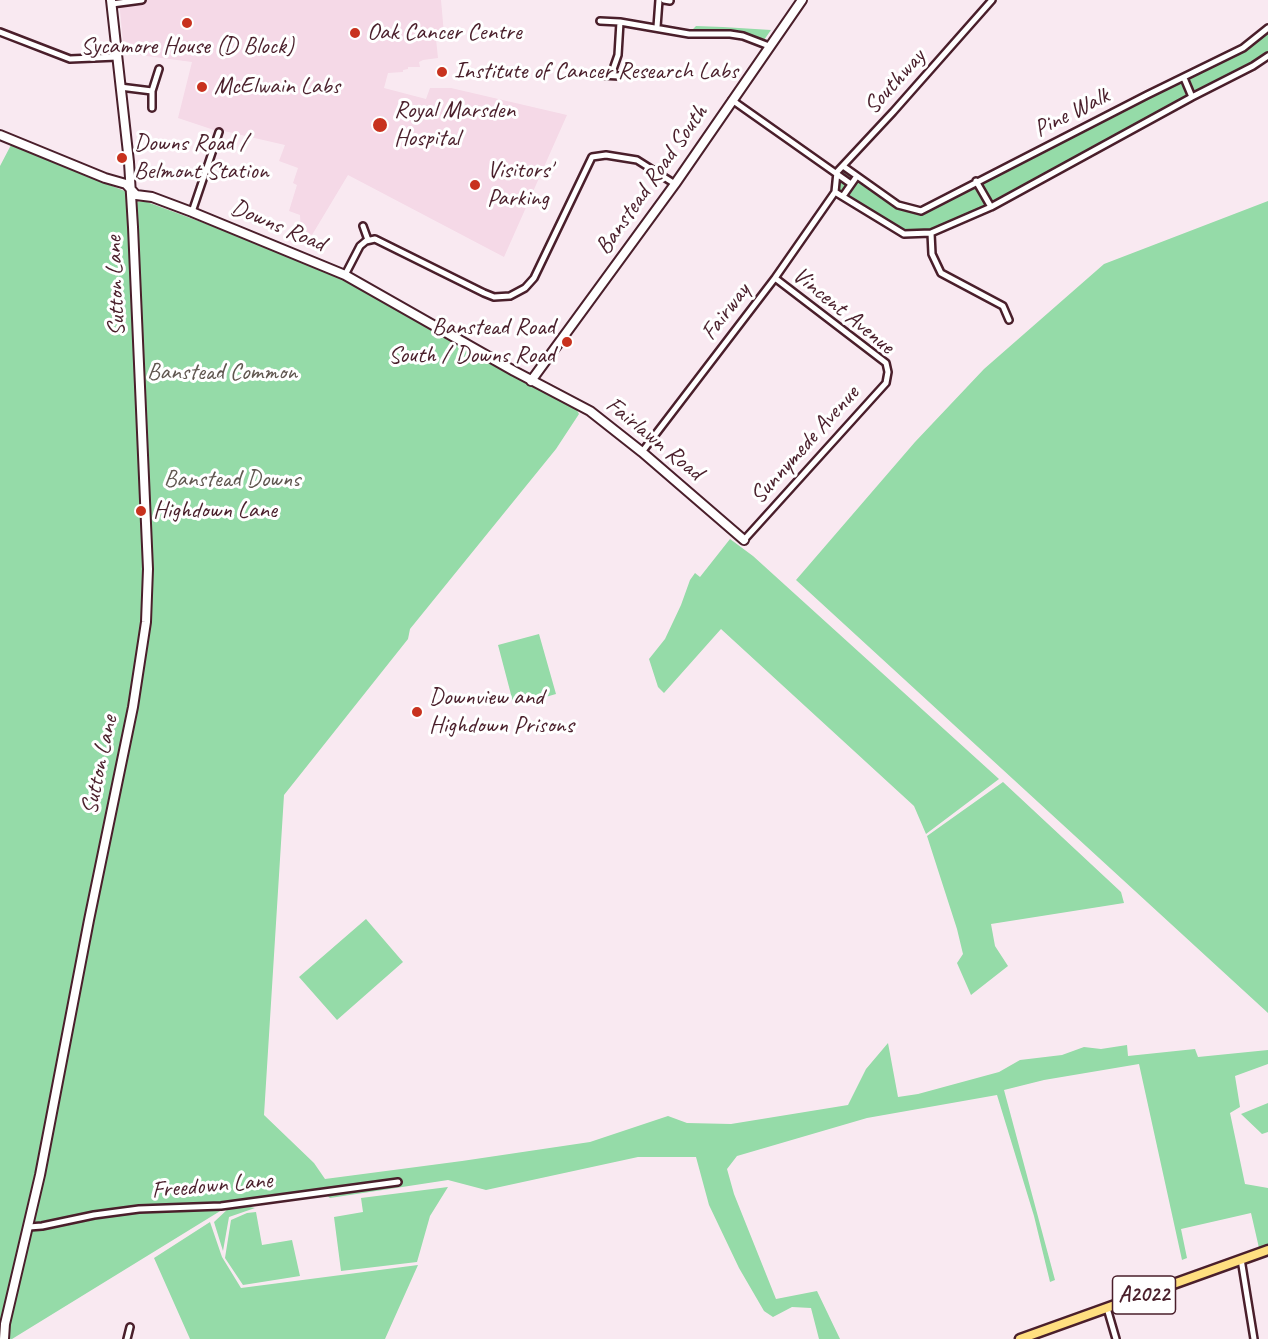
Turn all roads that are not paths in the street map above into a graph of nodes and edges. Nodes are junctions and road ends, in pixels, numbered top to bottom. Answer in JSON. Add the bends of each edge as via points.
{"nodes":[{"id":1,"x":142,"y":0,"type":"edge"},
{"id":2,"x":661,"y":0,"type":"edge"},
{"id":3,"x":802,"y":0,"type":"edge"},
{"id":4,"x":992,"y":0,"type":"edge"},
{"id":5,"x":670,"y":1,"type":"edge"},
{"id":6,"x":111,"y":2,"type":"edge"},
{"id":7,"x":600,"y":21,"type":"dead end"},
{"id":8,"x":620,"y":22,"type":"junction"},
{"id":9,"x":657,"y":27,"type":"junction"},
{"id":10,"x":1268,"y":28,"type":"edge"},
{"id":11,"x":0,"y":32,"type":"edge"},
{"id":12,"x":770,"y":46,"type":"junction"},
{"id":13,"x":1268,"y":56,"type":"edge"},
{"id":14,"x":117,"y":57,"type":"junction"},
{"id":15,"x":159,"y":69,"type":"dead end"},
{"id":16,"x":599,"y":75,"type":"dead end"},
{"id":17,"x":611,"y":75,"type":"junction"},
{"id":18,"x":620,"y":76,"type":"dead end"},
{"id":19,"x":1184,"y":78,"type":"junction"},
{"id":20,"x":120,"y":87,"type":"junction"},
{"id":21,"x":152,"y":91,"type":"junction"},
{"id":22,"x":1192,"y":97,"type":"junction"},
{"id":23,"x":732,"y":100,"type":"junction"},
{"id":24,"x":152,"y":108,"type":"dead end"},
{"id":25,"x":219,"y":132,"type":"dead end"},
{"id":26,"x":0,"y":135,"type":"edge"},
{"id":27,"x":843,"y":166,"type":"junction"},
{"id":28,"x":837,"y":172,"type":"junction"},
{"id":29,"x":857,"y":176,"type":"junction"},
{"id":30,"x":976,"y":182,"type":"junction"},
{"id":31,"x":675,"y":184,"type":"junction"},
{"id":32,"x":851,"y":184,"type":"junction"},
{"id":33,"x":131,"y":190,"type":"junction"},
{"id":34,"x":836,"y":192,"type":"junction"},
{"id":35,"x":843,"y":196,"type":"junction"},
{"id":36,"x":991,"y":207,"type":"junction"},
{"id":37,"x":192,"y":212,"type":"junction"},
{"id":38,"x":363,"y":226,"type":"dead end"},
{"id":39,"x":931,"y":233,"type":"junction"},
{"id":40,"x":368,"y":240,"type":"junction"},
{"id":41,"x":345,"y":275,"type":"junction"},
{"id":42,"x":775,"y":278,"type":"junction"},
{"id":43,"x":1009,"y":320,"type":"dead end"},
{"id":44,"x":888,"y":372,"type":"joint"},
{"id":45,"x":531,"y":381,"type":"junction"},
{"id":46,"x":642,"y":452,"type":"junction"},
{"id":47,"x":744,"y":540,"type":"joint"},
{"id":48,"x":398,"y":1182,"type":"dead end"},
{"id":49,"x":29,"y":1227,"type":"junction"},
{"id":50,"x":1268,"y":1250,"type":"edge"},
{"id":51,"x":1241,"y":1259,"type":"junction"},
{"id":52,"x":1107,"y":1308,"type":"junction"},
{"id":53,"x":130,"y":1326,"type":"dead end"},
{"id":54,"x":1026,"y":1338,"type":"edge"},
{"id":55,"x":3,"y":1339,"type":"edge"},
{"id":56,"x":127,"y":1339,"type":"edge"},
{"id":57,"x":1116,"y":1339,"type":"edge"},
{"id":58,"x":1254,"y":1339,"type":"edge"}],
"edges":[{"from":1,"to":6,"type":"street"},
{"from":2,"to":5,"type":"street"},
{"from":2,"to":9,"type":"street"},
{"from":3,"to":12,"type":"main road","name":"Banstead Road South"},
{"from":4,"to":27,"type":"street","name":"Southway"},
{"from":6,"to":14,"type":"main road","name":"Sutton Lane"},
{"from":7,"to":8,"type":"street"},
{"from":8,"to":9,"type":"street"},
{"from":8,"to":17,"type":"street","via":[[618,55]]},
{"from":9,"to":12,"type":"street","via":[[689,34],[736,35]]},
{"from":10,"to":19,"type":"street","name":"Pine Walk","via":[[1243,48]]},
{"from":11,"to":14,"type":"street","via":[[70,59]]},
{"from":12,"to":23,"type":"main road","name":"Banstead Road South"},
{"from":13,"to":22,"type":"street","name":"Pine Walk"},
{"from":14,"to":20,"type":"main road","name":"Sutton Lane"},
{"from":15,"to":21,"type":"street"},
{"from":16,"to":17,"type":"street"},
{"from":17,"to":18,"type":"street"},
{"from":19,"to":22,"type":"street"},
{"from":19,"to":30,"type":"street","name":"Pine Walk"},
{"from":20,"to":21,"type":"street"},
{"from":20,"to":33,"type":"main road","name":"Sutton Lane"},
{"from":21,"to":24,"type":"street"},
{"from":22,"to":36,"type":"street","name":"Pine Walk"},
{"from":23,"to":28,"type":"street"},
{"from":23,"to":31,"type":"main road","name":"Banstead Road South"},
{"from":25,"to":37,"type":"street"},
{"from":26,"to":33,"type":"main road","name":"Downs Road","via":[[126,184]]},
{"from":27,"to":28,"type":"street","name":"Southway"},
{"from":27,"to":29,"type":"street","name":"Pine Walk"},
{"from":28,"to":32,"type":"street"},
{"from":28,"to":34,"type":"street"},
{"from":29,"to":30,"type":"street","name":"Pine Walk","via":[[898,205],[921,211]]},
{"from":29,"to":32,"type":"street"},
{"from":30,"to":36,"type":"street"},
{"from":31,"to":40,"type":"street","via":[[637,160],[606,154],[592,157],[534,278],[521,291],[505,297],[489,296],[384,243]]},
{"from":31,"to":45,"type":"main road","name":"Banstead Road South"},
{"from":32,"to":35,"type":"street"},
{"from":33,"to":37,"type":"main road","name":"Downs Road","via":[[136,195]]},
{"from":33,"to":49,"type":"main road","name":"Sutton Lane","via":[[146,509],[146,622],[133,707]]},
{"from":34,"to":35,"type":"street","name":"Pine Walk"},
{"from":34,"to":42,"type":"street","name":"Fairway"},
{"from":35,"to":39,"type":"street","name":"Pine Walk","via":[[904,234]]},
{"from":36,"to":39,"type":"street","name":"Pine Walk"},
{"from":37,"to":41,"type":"main road","name":"Downs Road"},
{"from":38,"to":40,"type":"street"},
{"from":39,"to":43,"type":"street","via":[[932,254],[941,273],[1003,306]]},
{"from":40,"to":41,"type":"street","via":[[360,246]]},
{"from":41,"to":45,"type":"main road","name":"Downs Road"},
{"from":42,"to":44,"type":"street","name":"Vincent Avenue","via":[[886,363]]},
{"from":42,"to":46,"type":"street","name":"Fairway"},
{"from":44,"to":47,"type":"street","name":"Sunnymede Avenue","via":[[886,383]]},
{"from":45,"to":46,"type":"main road","name":"Fairlawn Road","via":[[590,411]]},
{"from":46,"to":47,"type":"main road","name":"Fairlawn Road"},
{"from":48,"to":49,"type":"street","name":"Freedown Lane","via":[[221,1206],[139,1209]]},
{"from":49,"to":55,"type":"main road","name":"Sutton Lane"},
{"from":50,"to":51,"type":"main road","number":"A2022"},
{"from":51,"to":52,"type":"main road","number":"A2022"},
{"from":51,"to":58,"type":"street"},
{"from":52,"to":54,"type":"main road","number":"A2022"},
{"from":52,"to":57,"type":"street"},
{"from":53,"to":56,"type":"street"}]}
